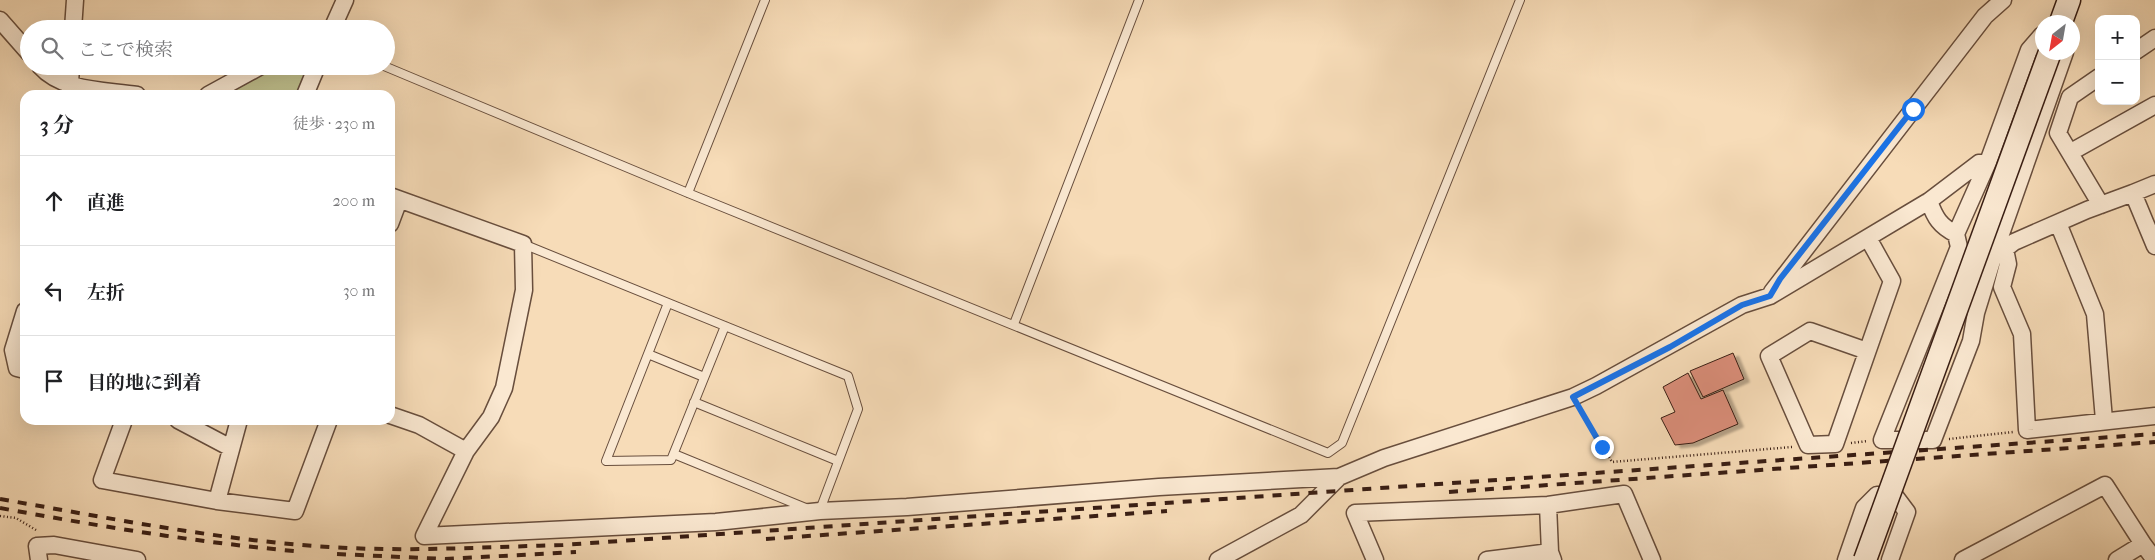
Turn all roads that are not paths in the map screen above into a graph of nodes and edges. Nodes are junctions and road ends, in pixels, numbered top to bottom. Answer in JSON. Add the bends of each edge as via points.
{"nodes":[{"id":1,"x":75,"y":0,"type":"edge"},
{"id":2,"x":345,"y":0,"type":"edge"},
{"id":3,"x":766,"y":0,"type":"edge"},
{"id":4,"x":1139,"y":0,"type":"edge"},
{"id":5,"x":1520,"y":0,"type":"edge"},
{"id":6,"x":2003,"y":0,"type":"edge"},
{"id":7,"x":0,"y":20,"type":"edge"},
{"id":8,"x":74,"y":20,"type":"edge"},
{"id":9,"x":336,"y":20,"type":"edge"},
{"id":10,"x":2155,"y":38,"type":"edge"},
{"id":11,"x":20,"y":43,"type":"edge"},
{"id":12,"x":2035,"y":43,"type":"edge"},
{"id":13,"x":2140,"y":48,"type":"edge"},
{"id":14,"x":2047,"y":60,"type":"edge"},
{"id":15,"x":2061,"y":60,"type":"edge"},
{"id":16,"x":395,"y":71,"type":"edge"},
{"id":17,"x":50,"y":75,"type":"edge"},
{"id":18,"x":70,"y":75,"type":"edge"},
{"id":19,"x":245,"y":75,"type":"edge"},
{"id":20,"x":313,"y":75,"type":"edge"},
{"id":21,"x":2095,"y":80,"type":"edge"},
{"id":22,"x":70,"y":84,"type":"junction"},
{"id":23,"x":107,"y":90,"type":"edge"},
{"id":24,"x":217,"y":90,"type":"edge"},
{"id":25,"x":307,"y":90,"type":"edge"},
{"id":26,"x":2155,"y":105,"type":"edge"},
{"id":27,"x":2070,"y":152,"type":"junction"},
{"id":28,"x":1988,"y":162,"type":"junction"},
{"id":29,"x":2155,"y":184,"type":"edge"},
{"id":30,"x":688,"y":193,"type":"junction"},
{"id":31,"x":2133,"y":193,"type":"junction"},
{"id":32,"x":395,"y":198,"type":"edge"},
{"id":33,"x":1929,"y":201,"type":"junction"},
{"id":34,"x":2101,"y":205,"type":"junction"},
{"id":35,"x":2058,"y":223,"type":"junction"},
{"id":36,"x":1956,"y":234,"type":"junction"},
{"id":37,"x":1868,"y":238,"type":"junction"},
{"id":38,"x":523,"y":244,"type":"junction"},
{"id":39,"x":2155,"y":246,"type":"edge"},
{"id":40,"x":2001,"y":249,"type":"junction"},
{"id":41,"x":1770,"y":296,"type":"junction"},
{"id":42,"x":668,"y":303,"type":"junction"},
{"id":43,"x":1014,"y":324,"type":"junction"},
{"id":44,"x":725,"y":326,"type":"junction"},
{"id":45,"x":20,"y":327,"type":"edge"},
{"id":46,"x":1868,"y":351,"type":"junction"},
{"id":47,"x":648,"y":354,"type":"junction"},
{"id":48,"x":20,"y":369,"type":"edge"},
{"id":49,"x":704,"y":377,"type":"junction"},
{"id":50,"x":694,"y":402,"type":"junction"},
{"id":51,"x":2155,"y":416,"type":"edge"},
{"id":52,"x":395,"y":417,"type":"edge"},
{"id":53,"x":2104,"y":420,"type":"junction"},
{"id":54,"x":122,"y":425,"type":"edge"},
{"id":55,"x":187,"y":425,"type":"edge"},
{"id":56,"x":238,"y":425,"type":"edge"},
{"id":57,"x":327,"y":425,"type":"edge"},
{"id":58,"x":231,"y":448,"type":"junction"},
{"id":59,"x":466,"y":451,"type":"junction"},
{"id":60,"x":674,"y":454,"type":"junction"},
{"id":61,"x":838,"y":461,"type":"junction"},
{"id":62,"x":1339,"y":478,"type":"junction"},
{"id":63,"x":217,"y":501,"type":"junction"},
{"id":64,"x":1548,"y":505,"type":"junction"},
{"id":65,"x":818,"y":512,"type":"junction"},
{"id":66,"x":2143,"y":544,"type":"junction"},
{"id":67,"x":1552,"y":556,"type":"edge"},
{"id":68,"x":115,"y":558,"type":"edge"},
{"id":69,"x":39,"y":560,"type":"edge"},
{"id":70,"x":137,"y":560,"type":"edge"},
{"id":71,"x":1218,"y":560,"type":"edge"},
{"id":72,"x":1375,"y":560,"type":"edge"},
{"id":73,"x":1487,"y":560,"type":"edge"},
{"id":74,"x":1652,"y":560,"type":"edge"},
{"id":75,"x":1846,"y":560,"type":"edge"},
{"id":76,"x":1864,"y":560,"type":"edge"},
{"id":77,"x":1890,"y":560,"type":"edge"},
{"id":78,"x":1963,"y":560,"type":"edge"},
{"id":79,"x":2116,"y":560,"type":"edge"},
{"id":80,"x":2154,"y":560,"type":"edge"}],
"edges":[{"from":1,"to":8,"type":"street"},
{"from":2,"to":9,"type":"street"},
{"from":3,"to":30,"type":"lane"},
{"from":4,"to":43,"type":"lane"},
{"from":5,"to":43,"type":"lane","via":[[1342,443],[1328,454]]},
{"from":6,"to":41,"type":"street","via":[[1985,16]]},
{"from":7,"to":11,"type":"street"},
{"from":10,"to":13,"type":"street"},
{"from":12,"to":28,"type":"street","via":[[2029,50]]},
{"from":14,"to":76,"type":"street","bridge":true},
{"from":15,"to":40,"type":"street"},
{"from":16,"to":30,"type":"lane"},
{"from":17,"to":22,"type":"street","via":[[57,81]]},
{"from":18,"to":22,"type":"street"},
{"from":19,"to":24,"type":"street"},
{"from":20,"to":25,"type":"street"},
{"from":21,"to":27,"type":"street","via":[[2070,97],[2058,133]]},
{"from":22,"to":23,"type":"street"},
{"from":26,"to":27,"type":"street"},
{"from":27,"to":34,"type":"street"},
{"from":28,"to":33,"type":"street","via":[[1979,164]]},
{"from":28,"to":36,"type":"street"},
{"from":29,"to":31,"type":"street"},
{"from":30,"to":43,"type":"lane"},
{"from":31,"to":34,"type":"street"},
{"from":31,"to":39,"type":"street"},
{"from":32,"to":38,"type":"street"},
{"from":33,"to":36,"type":"street","via":[[1934,218]]},
{"from":33,"to":37,"type":"street"},
{"from":34,"to":35,"type":"street"},
{"from":35,"to":40,"type":"street"},
{"from":35,"to":53,"type":"street","via":[[2095,314]]},
{"from":36,"to":40,"type":"street","via":[[1959,247],[1882,440],[1933,440]]},
{"from":37,"to":41,"type":"street"},
{"from":37,"to":46,"type":"street","via":[[1892,281]]},
{"from":38,"to":42,"type":"lane"},
{"from":38,"to":59,"type":"street","via":[[524,290],[504,388],[490,417]]},
{"from":40,"to":53,"type":"street","via":[[2008,264],[2002,287],[2022,334],[2027,430]]},
{"from":41,"to":62,"type":"street","via":[[1742,305],[1573,397],[1384,458]]},
{"from":42,"to":44,"type":"lane"},
{"from":42,"to":47,"type":"lane"},
{"from":44,"to":49,"type":"lane"},
{"from":44,"to":61,"type":"lane","via":[[848,376],[858,409]]},
{"from":45,"to":48,"type":"street","via":[[13,350],[17,368]]},
{"from":46,"to":46,"type":"street","via":[[1810,331],[1770,356],[1808,445],[1835,444]]},
{"from":47,"to":49,"type":"lane"},
{"from":47,"to":60,"type":"lane","via":[[606,461],[671,460]]},
{"from":49,"to":50,"type":"lane"},
{"from":50,"to":60,"type":"lane"},
{"from":50,"to":61,"type":"lane"},
{"from":51,"to":53,"type":"street"},
{"from":52,"to":59,"type":"street","via":[[418,425]]},
{"from":54,"to":63,"type":"street","via":[[102,480]]},
{"from":55,"to":58,"type":"street"},
{"from":56,"to":58,"type":"street"},
{"from":57,"to":63,"type":"street","via":[[295,511]]},
{"from":58,"to":63,"type":"street"},
{"from":59,"to":65,"type":"street","via":[[424,536],[716,522]]},
{"from":60,"to":65,"type":"lane"},
{"from":61,"to":65,"type":"lane"},
{"from":62,"to":65,"type":"street","via":[[1159,486]]},
{"from":62,"to":71,"type":"street","via":[[1301,515]]},
{"from":64,"to":67,"type":"street"},
{"from":64,"to":72,"type":"street","via":[[1355,512]]},
{"from":64,"to":74,"type":"street","via":[[1624,494]]},
{"from":66,"to":78,"type":"street","via":[[2105,486]]},
{"from":66,"to":79,"type":"street"},
{"from":66,"to":80,"type":"street"},
{"from":67,"to":73,"type":"street"},
{"from":68,"to":69,"type":"street","via":[[57,545],[37,546]]},
{"from":68,"to":70,"type":"street"},
{"from":75,"to":77,"type":"street","via":[[1864,508],[1877,495],[1895,496],[1907,512]]}]}
